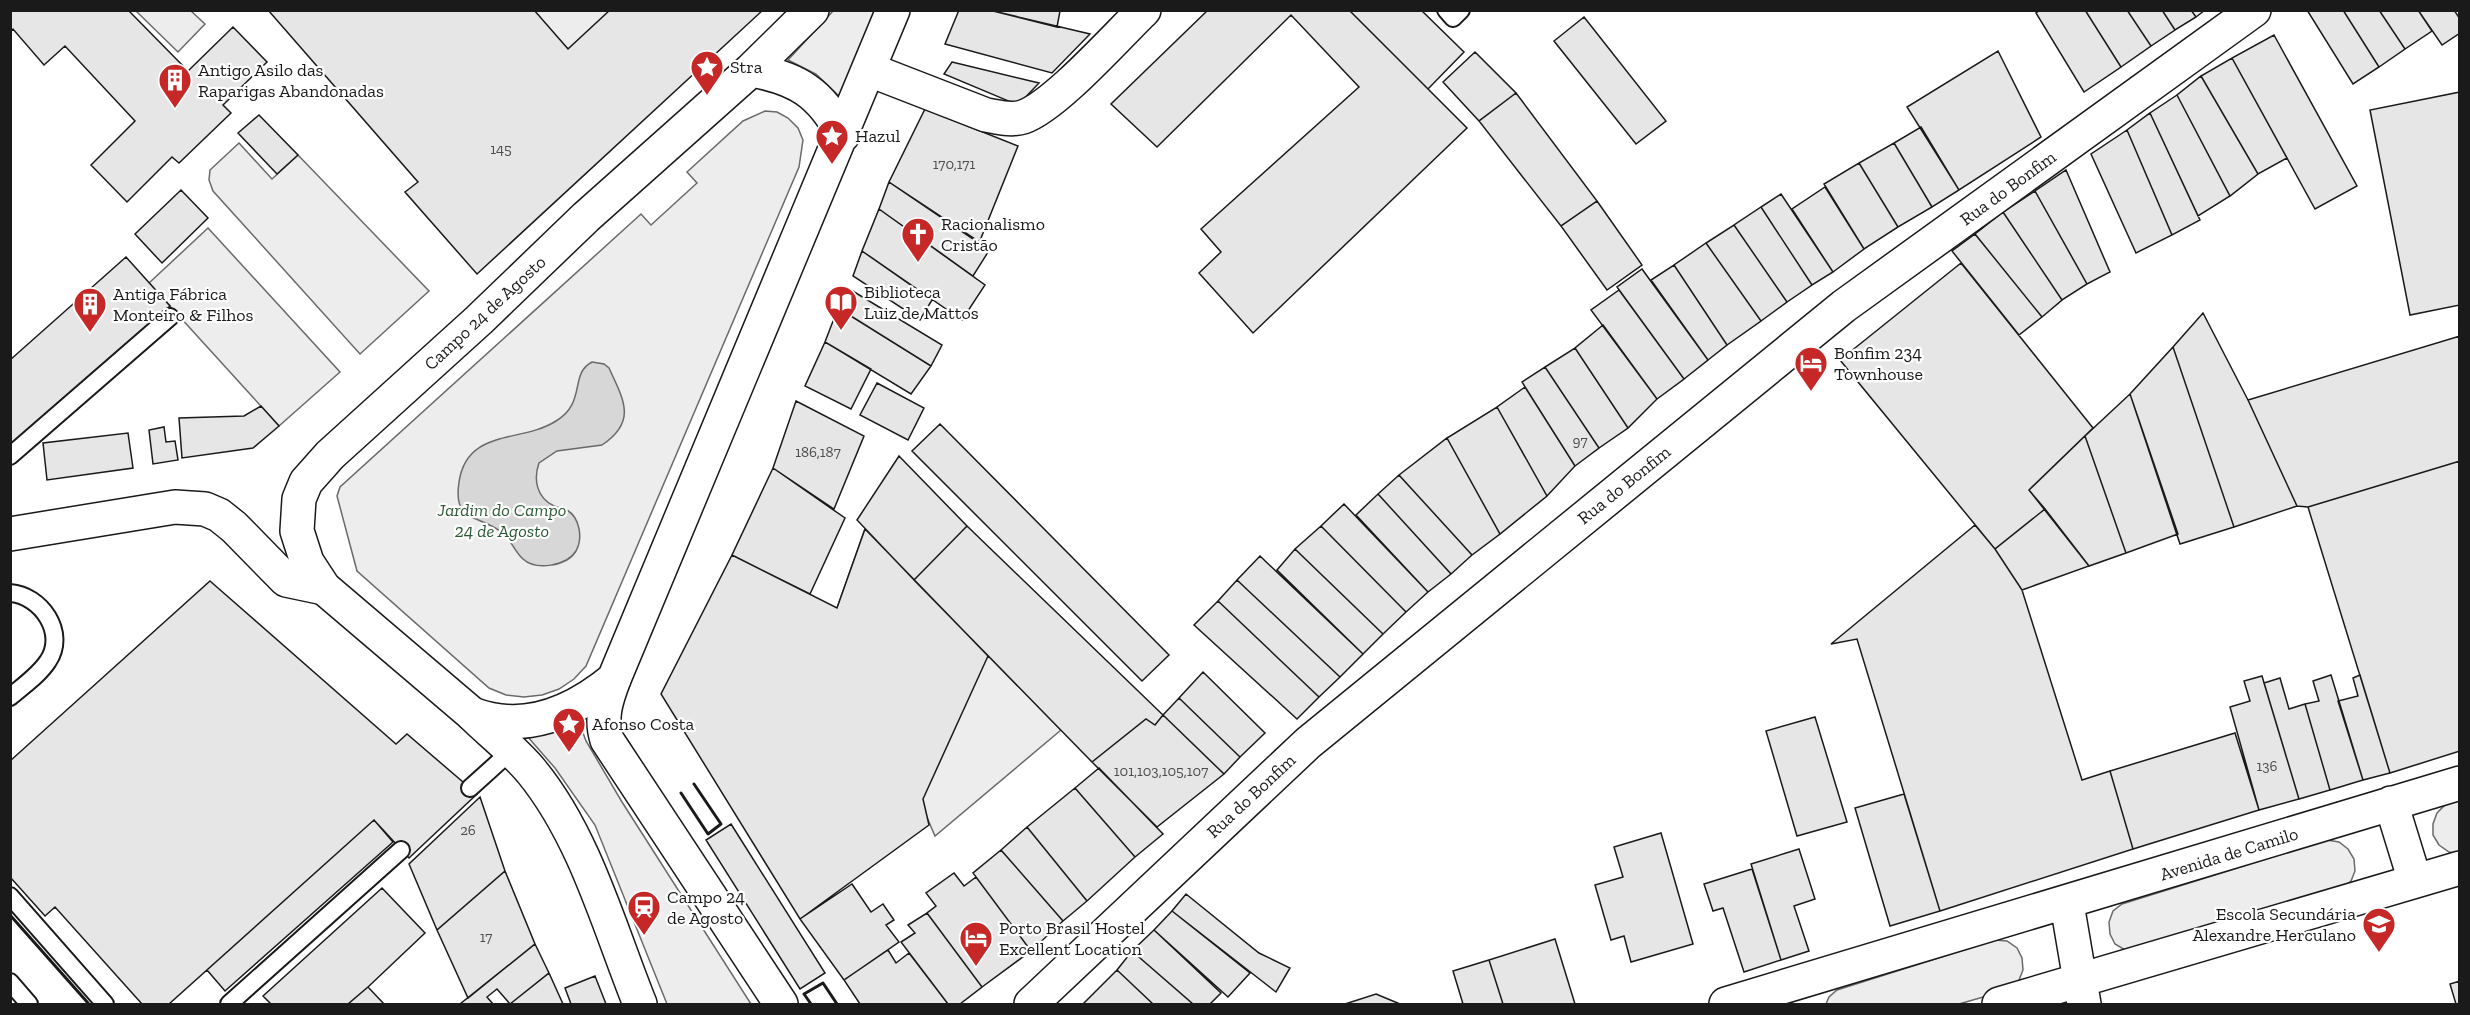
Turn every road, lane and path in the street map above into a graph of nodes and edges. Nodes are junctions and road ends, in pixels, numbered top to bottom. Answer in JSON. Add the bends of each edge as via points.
{"nodes":[{"id":1,"x":812,"y":10,"type":"edge"},
{"id":2,"x":893,"y":10,"type":"edge"},
{"id":3,"x":1143,"y":10,"type":"edge"},
{"id":4,"x":1446,"y":10,"type":"edge"},
{"id":5,"x":1461,"y":10,"type":"edge"},
{"id":6,"x":2254,"y":10,"type":"edge"},
{"id":7,"x":751,"y":70,"type":"junction"},
{"id":8,"x":870,"y":70,"type":"junction"},
{"id":9,"x":843,"y":135,"type":"junction"},
{"id":10,"x":170,"y":317,"type":"dead end"},
{"id":11,"x":10,"y":456,"type":"edge"},
{"id":12,"x":10,"y":529,"type":"edge"},
{"id":13,"x":11,"y":534,"type":"edge"},
{"id":14,"x":324,"y":588,"type":"junction"},
{"id":15,"x":10,"y":593,"type":"edge"},
{"id":16,"x":614,"y":679,"type":"junction"},
{"id":17,"x":10,"y":697,"type":"edge"},
{"id":18,"x":472,"y":714,"type":"junction"},
{"id":19,"x":511,"y":751,"type":"junction"},
{"id":20,"x":2460,"y":783,"type":"edge"},
{"id":21,"x":470,"y":788,"type":"dead end"},
{"id":22,"x":2391,"y":803,"type":"junction"},
{"id":23,"x":401,"y":850,"type":"dead end"},
{"id":24,"x":2460,"y":868,"type":"edge"},
{"id":25,"x":2415,"y":881,"type":"junction"},
{"id":26,"x":10,"y":896,"type":"edge"},
{"id":27,"x":2067,"y":904,"type":"junction"},
{"id":28,"x":10,"y":982,"type":"edge"},
{"id":29,"x":2082,"y":993,"type":"edge"},
{"id":30,"x":1787,"y":996,"type":"edge"},
{"id":31,"x":29,"y":1005,"type":"edge"},
{"id":32,"x":105,"y":1005,"type":"edge"},
{"id":33,"x":229,"y":1005,"type":"edge"},
{"id":34,"x":640,"y":1005,"type":"edge"},
{"id":35,"x":781,"y":1005,"type":"edge"},
{"id":36,"x":1031,"y":1005,"type":"edge"},
{"id":37,"x":1726,"y":1005,"type":"edge"},
{"id":38,"x":1999,"y":1005,"type":"edge"}],
"edges":[{"from":1,"to":7,"type":"main road","name":"Campo 24 de Agosto"},
{"from":2,"to":8,"type":"main road"},
{"from":3,"to":8,"type":"main road","via":[[1048,102],[1022,117],[986,115]]},
{"from":4,"to":5,"type":"lane","via":[[1453,18]]},
{"from":6,"to":36,"type":"main road","name":"Rua do Bonfim","via":[[1844,306],[1308,743]]},
{"from":7,"to":9,"type":"main road","via":[[798,83],[832,115]]},
{"from":7,"to":14,"type":"main road","name":"Campo 24 de Agosto","via":[[595,209],[330,455],[306,482],[299,499],[297,531],[307,562]]},
{"from":8,"to":9,"type":"main road"},
{"from":9,"to":16,"type":"main road"},
{"from":10,"to":11,"type":"lane"},
{"from":12,"to":13,"type":"lane"},
{"from":13,"to":14,"type":"main road","name":"Campo 24 de Agosto","via":[[175,507],[205,509],[234,527],[286,580]]},
{"from":14,"to":18,"type":"main road","name":"Campo 24 de Agosto"},
{"from":15,"to":17,"type":"lane","via":[[27,596],[44,610],[54,643],[50,659]]},
{"from":16,"to":18,"type":"main road","name":"Campo 24 de Agosto","via":[[587,699],[546,717],[498,723]]},
{"from":16,"to":35,"type":"main road","via":[[604,708],[607,740]]},
{"from":18,"to":19,"type":"main road","name":"Campo 24 de Agosto"},
{"from":19,"to":21,"type":"lane"},
{"from":19,"to":34,"type":"main road","name":"Campo 24 de Agosto","via":[[531,771],[568,830]]},
{"from":20,"to":22,"type":"main road","name":"Avenida de Camilo"},
{"from":22,"to":25,"type":"main road"},
{"from":22,"to":27,"type":"main road","name":"Avenida de Camilo"},
{"from":23,"to":33,"type":"lane","via":[[354,884]]},
{"from":24,"to":25,"type":"main road"},
{"from":25,"to":29,"type":"main road"},
{"from":26,"to":32,"type":"lane"},
{"from":27,"to":29,"type":"main road"},
{"from":27,"to":30,"type":"main road","name":"Avenida de Camilo"},
{"from":28,"to":31,"type":"lane"},
{"from":29,"to":38,"type":"main road"},
{"from":30,"to":37,"type":"main road","name":"Avenida de Camilo"}]}
